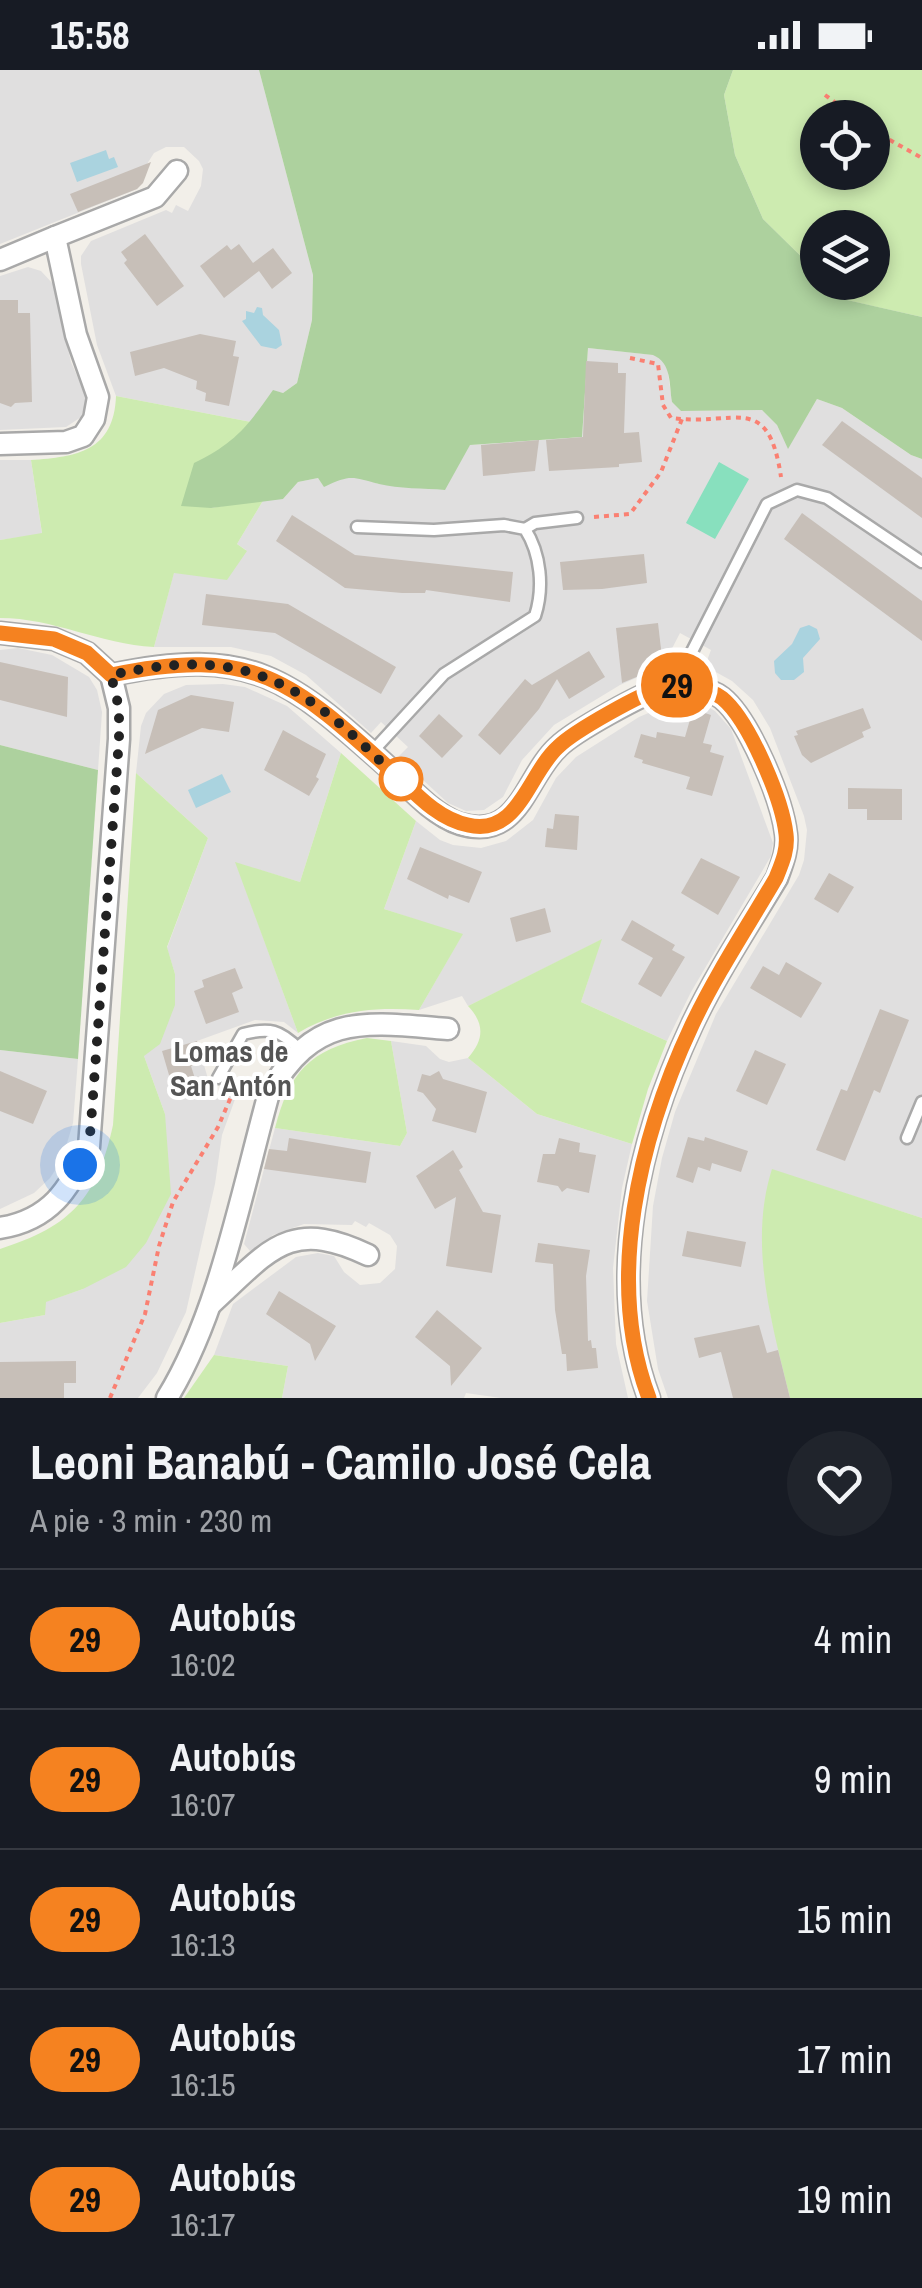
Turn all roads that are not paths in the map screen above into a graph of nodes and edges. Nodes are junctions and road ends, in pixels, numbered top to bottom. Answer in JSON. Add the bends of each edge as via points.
{"nodes":[{"id":1,"x":177,"y":171,"type":"dead end"},
{"id":2,"x":55,"y":237,"type":"junction"},
{"id":3,"x":0,"y":260,"type":"edge"},
{"id":4,"x":0,"y":444,"type":"edge"},
{"id":5,"x":577,"y":518,"type":"road end"},
{"id":6,"x":358,"y":526,"type":"dead end"},
{"id":7,"x":525,"y":529,"type":"junction"},
{"id":8,"x":922,"y":562,"type":"edge"},
{"id":9,"x":0,"y":633,"type":"edge"},
{"id":10,"x":111,"y":675,"type":"junction"},
{"id":11,"x":675,"y":685,"type":"junction"},
{"id":12,"x":372,"y":753,"type":"junction"},
{"id":13,"x":448,"y":1029,"type":"dead end"},
{"id":14,"x":299,"y":1050,"type":"junction"},
{"id":15,"x":218,"y":1078,"type":"dead end"},
{"id":16,"x":922,"y":1102,"type":"edge"},
{"id":17,"x":907,"y":1138,"type":"dead end"},
{"id":18,"x":0,"y":1228,"type":"edge"},
{"id":19,"x":368,"y":1254,"type":"dead end"},
{"id":20,"x":210,"y":1305,"type":"junction"},
{"id":21,"x":167,"y":1398,"type":"edge"},
{"id":22,"x":648,"y":1398,"type":"edge"}],
"edges":[{"from":1,"to":2,"type":"street","via":[[156,197]]},
{"from":2,"to":3,"type":"street"},
{"from":2,"to":4,"type":"street","via":[[76,335],[98,397],[94,420],[83,436],[66,442]]},
{"from":5,"to":7,"type":"lane"},
{"from":6,"to":7,"type":"lane"},
{"from":7,"to":12,"type":"lane","via":[[537,547],[535,616],[444,674]]},
{"from":8,"to":11,"type":"lane","via":[[827,498],[797,490],[767,504]]},
{"from":9,"to":10,"type":"street","via":[[54,639],[87,653]]},
{"from":10,"to":12,"type":"street","via":[[209,664],[264,675],[327,713]]},
{"from":10,"to":18,"type":"street","via":[[119,739],[89,1147],[72,1184],[51,1208]]},
{"from":11,"to":12,"type":"street","via":[[567,739],[511,815],[480,828],[444,817]]},
{"from":11,"to":22,"type":"street","via":[[719,696],[738,714],[783,816],[786,838],[776,878],[677,1058],[643,1166],[628,1290],[632,1344]]},
{"from":13,"to":14,"type":"street","via":[[354,1026],[323,1034]]},
{"from":14,"to":15,"type":"lane","via":[[282,1032],[244,1034]]},
{"from":14,"to":20,"type":"street","via":[[269,1093]]},
{"from":16,"to":17,"type":"lane"},
{"from":19,"to":20,"type":"street","via":[[337,1240],[290,1240]]},
{"from":20,"to":21,"type":"street"}]}
